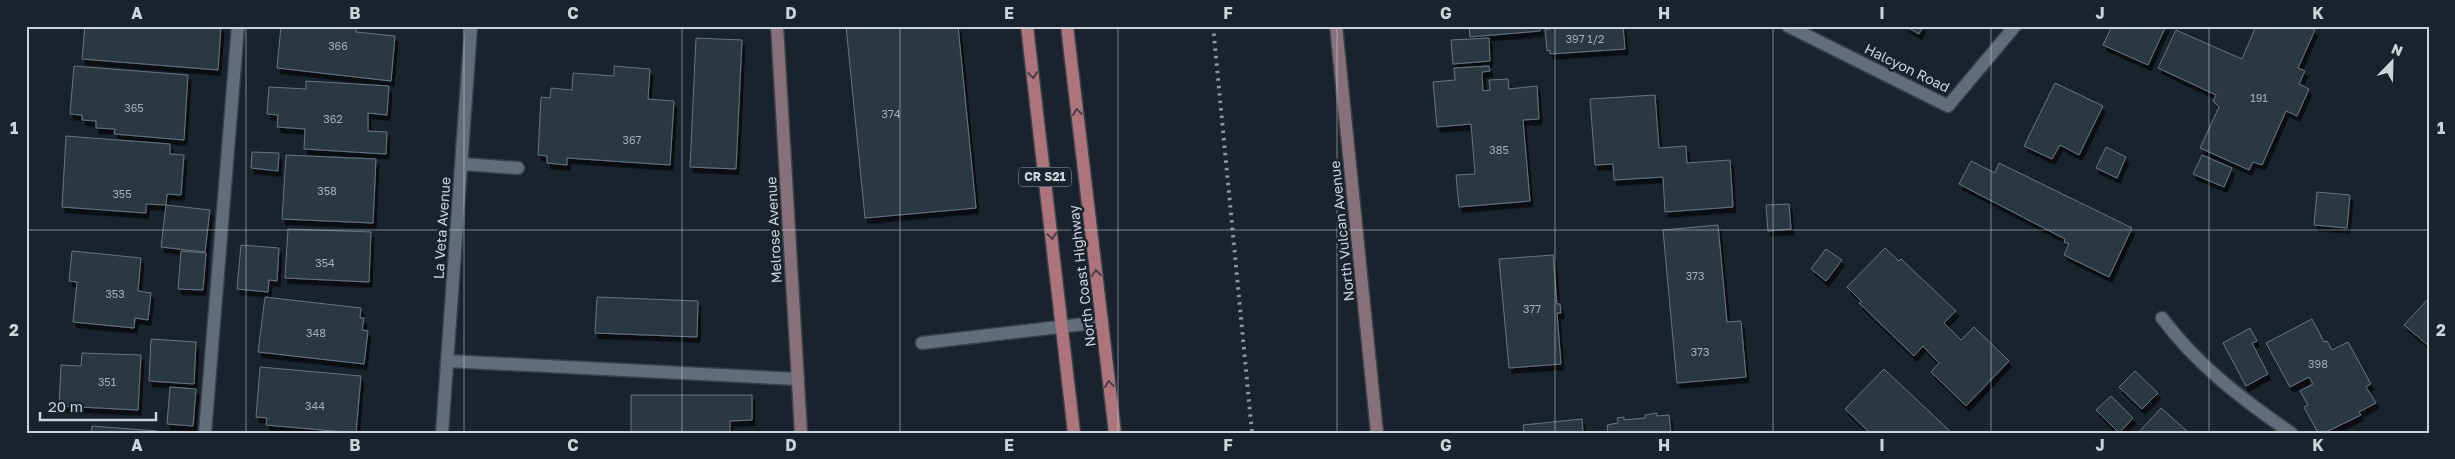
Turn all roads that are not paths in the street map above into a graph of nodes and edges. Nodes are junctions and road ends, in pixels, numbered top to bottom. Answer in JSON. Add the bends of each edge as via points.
{"nodes":[{"id":1,"x":238,"y":26,"type":"edge"},
{"id":2,"x":471,"y":26,"type":"edge"},
{"id":3,"x":777,"y":26,"type":"edge"},
{"id":4,"x":1027,"y":26,"type":"edge"},
{"id":5,"x":1067,"y":26,"type":"edge"},
{"id":6,"x":1336,"y":26,"type":"edge"},
{"id":7,"x":1788,"y":26,"type":"edge"},
{"id":8,"x":2015,"y":26,"type":"edge"},
{"id":9,"x":462,"y":164,"type":"junction"},
{"id":10,"x":518,"y":168,"type":"dead end"},
{"id":11,"x":2162,"y":318,"type":"dead end"},
{"id":12,"x":1102,"y":322,"type":"junction"},
{"id":13,"x":1063,"y":327,"type":"junction"},
{"id":14,"x":922,"y":343,"type":"dead end"},
{"id":15,"x":448,"y":361,"type":"junction"},
{"id":16,"x":798,"y":379,"type":"junction"},
{"id":17,"x":205,"y":433,"type":"edge"},
{"id":18,"x":442,"y":433,"type":"edge"},
{"id":19,"x":802,"y":433,"type":"edge"},
{"id":20,"x":1074,"y":433,"type":"edge"},
{"id":21,"x":1115,"y":433,"type":"edge"},
{"id":22,"x":1377,"y":433,"type":"edge"},
{"id":23,"x":2291,"y":433,"type":"edge"}],
"edges":[{"from":1,"to":17,"type":"street"},
{"from":2,"to":9,"type":"street","name":"La Veta Avenue"},
{"from":3,"to":16,"type":"street","name":"Melrose Avenue"},
{"from":4,"to":13,"type":"main road","name":"North Coast Highway","number":"CR S21","one_way":true},
{"from":12,"to":5,"type":"main road","name":"North Coast Highway","number":"CR S21","one_way":true},
{"from":6,"to":22,"type":"street","name":"North Vulcan Avenue"},
{"from":7,"to":8,"type":"street","name":"Halcyon Road","via":[[1948,106]]},
{"from":9,"to":10,"type":"street"},
{"from":9,"to":15,"type":"street","name":"La Veta Avenue"},
{"from":11,"to":23,"type":"street","via":[[2182,346],[2239,397]]},
{"from":12,"to":13,"type":"street"},
{"from":21,"to":12,"type":"main road","name":"North Coast Highway","number":"CR S21","one_way":true},
{"from":13,"to":14,"type":"street"},
{"from":13,"to":20,"type":"main road","name":"North Coast Highway","number":"CR S21"},
{"from":15,"to":16,"type":"street"},
{"from":15,"to":18,"type":"street","name":"La Veta Avenue"},
{"from":16,"to":19,"type":"street","name":"Melrose Avenue"}]}
